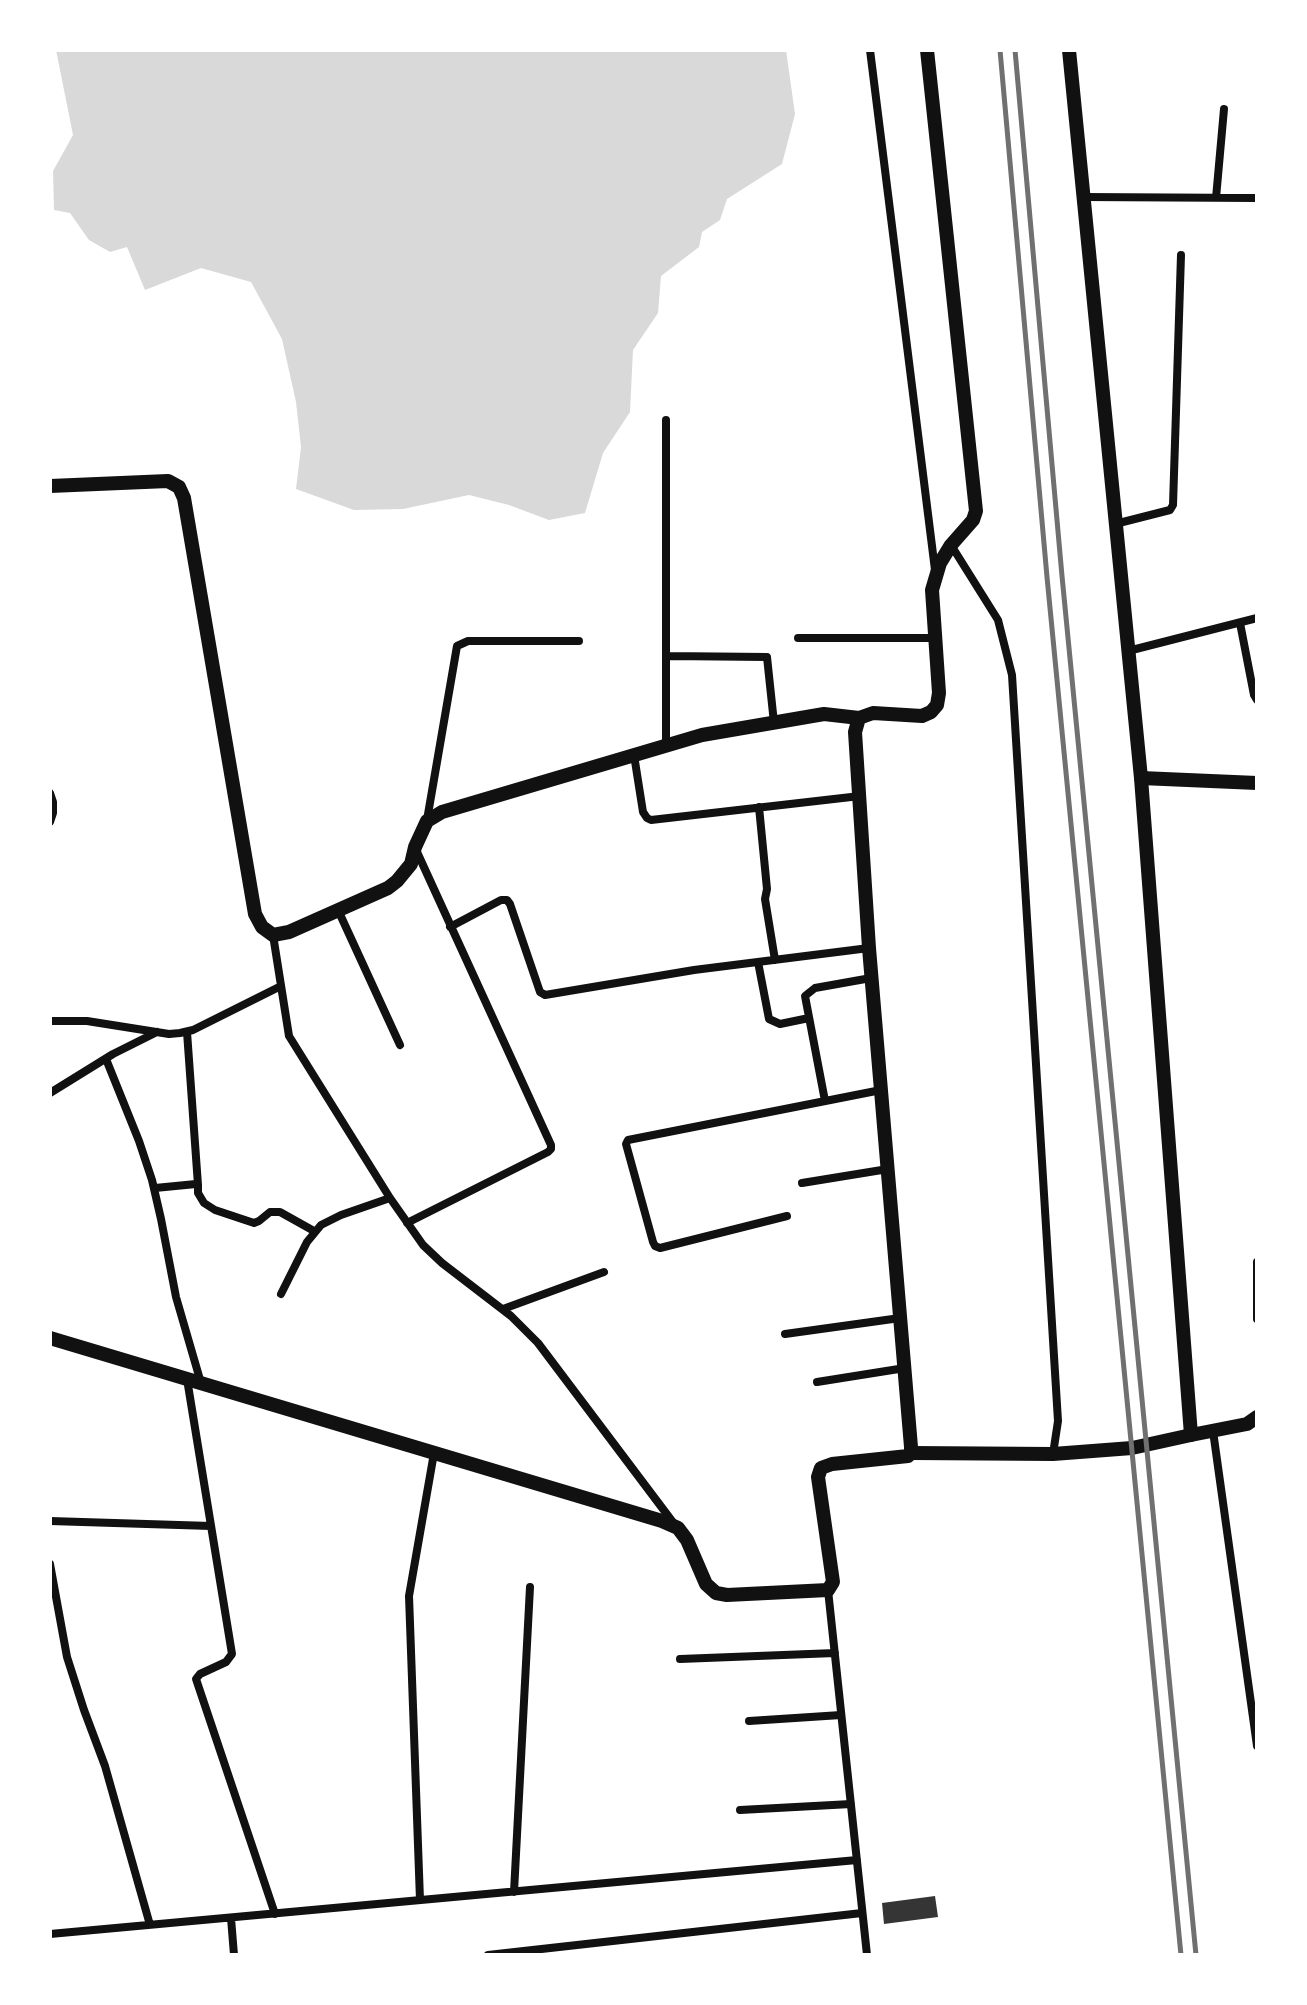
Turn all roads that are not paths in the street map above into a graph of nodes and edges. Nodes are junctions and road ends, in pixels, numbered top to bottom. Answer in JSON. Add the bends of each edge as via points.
{"nodes":[{"id":1,"x":870,"y":50,"type":"edge"},
{"id":2,"x":927,"y":50,"type":"edge"},
{"id":3,"x":1069,"y":50,"type":"edge"},
{"id":4,"x":1224,"y":109,"type":"dead end"},
{"id":5,"x":1083,"y":197,"type":"junction"},
{"id":6,"x":1216,"y":198,"type":"junction"},
{"id":7,"x":1257,"y":198,"type":"edge"},
{"id":8,"x":1181,"y":255,"type":"dead end"},
{"id":9,"x":666,"y":420,"type":"dead end"},
{"id":10,"x":50,"y":486,"type":"edge"},
{"id":11,"x":1115,"y":524,"type":"junction"},
{"id":12,"x":951,"y":545,"type":"junction"},
{"id":13,"x":936,"y":574,"type":"junction"},
{"id":14,"x":1257,"y":618,"type":"edge"},
{"id":15,"x":1240,"y":623,"type":"junction"},
{"id":16,"x":798,"y":638,"type":"dead end"},
{"id":17,"x":936,"y":638,"type":"junction"},
{"id":18,"x":579,"y":641,"type":"dead end"},
{"id":19,"x":1128,"y":651,"type":"junction"},
{"id":20,"x":667,"y":656,"type":"junction"},
{"id":21,"x":1257,"y":700,"type":"edge"},
{"id":22,"x":859,"y":718,"type":"junction"},
{"id":23,"x":774,"y":723,"type":"junction"},
{"id":24,"x":666,"y":746,"type":"junction"},
{"id":25,"x":634,"y":755,"type":"junction"},
{"id":26,"x":1141,"y":778,"type":"junction"},
{"id":27,"x":1257,"y":783,"type":"edge"},
{"id":28,"x":50,"y":793,"type":"edge"},
{"id":29,"x":860,"y":796,"type":"junction"},
{"id":30,"x":759,"y":807,"type":"junction"},
{"id":31,"x":427,"y":821,"type":"junction"},
{"id":32,"x":50,"y":822,"type":"edge"},
{"id":33,"x":415,"y":847,"type":"junction"},
{"id":34,"x":338,"y":910,"type":"junction"},
{"id":35,"x":450,"y":927,"type":"junction"},
{"id":36,"x":273,"y":935,"type":"junction"},
{"id":37,"x":869,"y":948,"type":"junction"},
{"id":38,"x":775,"y":960,"type":"junction"},
{"id":39,"x":758,"y":962,"type":"junction"},
{"id":40,"x":871,"y":978,"type":"junction"},
{"id":41,"x":281,"y":986,"type":"junction"},
{"id":42,"x":809,"y":1018,"type":"junction"},
{"id":43,"x":50,"y":1021,"type":"edge"},
{"id":44,"x":159,"y":1031,"type":"junction"},
{"id":45,"x":187,"y":1032,"type":"junction"},
{"id":46,"x":400,"y":1045,"type":"dead end"},
{"id":47,"x":106,"y":1059,"type":"junction"},
{"id":48,"x":881,"y":1090,"type":"junction"},
{"id":49,"x":50,"y":1093,"type":"edge"},
{"id":50,"x":825,"y":1101,"type":"junction"},
{"id":51,"x":888,"y":1169,"type":"junction"},
{"id":52,"x":802,"y":1183,"type":"dead end"},
{"id":53,"x":198,"y":1185,"type":"junction"},
{"id":54,"x":155,"y":1188,"type":"junction"},
{"id":55,"x":390,"y":1198,"type":"junction"},
{"id":56,"x":787,"y":1216,"type":"dead end"},
{"id":57,"x":407,"y":1223,"type":"junction"},
{"id":58,"x":314,"y":1231,"type":"junction"},
{"id":59,"x":1257,"y":1262,"type":"edge"},
{"id":60,"x":604,"y":1272,"type":"dead end"},
{"id":61,"x":281,"y":1294,"type":"dead end"},
{"id":62,"x":503,"y":1309,"type":"junction"},
{"id":63,"x":900,"y":1318,"type":"junction"},
{"id":64,"x":1257,"y":1319,"type":"edge"},
{"id":65,"x":785,"y":1334,"type":"dead end"},
{"id":66,"x":50,"y":1338,"type":"edge"},
{"id":67,"x":905,"y":1368,"type":"junction"},
{"id":68,"x":194,"y":1381,"type":"junction"},
{"id":69,"x":817,"y":1382,"type":"dead end"},
{"id":70,"x":1257,"y":1417,"type":"edge"},
{"id":71,"x":1213,"y":1431,"type":"junction"},
{"id":72,"x":1191,"y":1435,"type":"junction"},
{"id":73,"x":434,"y":1453,"type":"junction"},
{"id":74,"x":911,"y":1453,"type":"junction"},
{"id":75,"x":1053,"y":1454,"type":"junction"},
{"id":76,"x":50,"y":1521,"type":"edge"},
{"id":77,"x":211,"y":1526,"type":"junction"},
{"id":78,"x":678,"y":1528,"type":"junction"},
{"id":79,"x":50,"y":1564,"type":"edge"},
{"id":80,"x":530,"y":1587,"type":"dead end"},
{"id":81,"x":828,"y":1590,"type":"junction"},
{"id":82,"x":835,"y":1653,"type":"junction"},
{"id":83,"x":680,"y":1659,"type":"dead end"},
{"id":84,"x":841,"y":1715,"type":"junction"},
{"id":85,"x":749,"y":1721,"type":"dead end"},
{"id":86,"x":1257,"y":1746,"type":"edge"},
{"id":87,"x":851,"y":1804,"type":"junction"},
{"id":88,"x":740,"y":1810,"type":"dead end"},
{"id":89,"x":857,"y":1860,"type":"junction"},
{"id":90,"x":514,"y":1892,"type":"junction"},
{"id":91,"x":420,"y":1900,"type":"junction"},
{"id":92,"x":862,"y":1913,"type":"junction"},
{"id":93,"x":275,"y":1914,"type":"junction"},
{"id":94,"x":231,"y":1918,"type":"junction"},
{"id":95,"x":150,"y":1925,"type":"junction"},
{"id":96,"x":50,"y":1934,"type":"edge"},
{"id":97,"x":234,"y":1955,"type":"edge"},
{"id":98,"x":488,"y":1955,"type":"edge"},
{"id":99,"x":867,"y":1955,"type":"edge"}],
"edges":[{"from":1,"to":13,"type":"street"},
{"from":2,"to":12,"type":"main road","via":[[976,511]]},
{"from":3,"to":5,"type":"main road"},
{"from":4,"to":6,"type":"street"},
{"from":5,"to":6,"type":"street"},
{"from":5,"to":11,"type":"main road"},
{"from":6,"to":7,"type":"street"},
{"from":8,"to":11,"type":"street","via":[[1173,505]]},
{"from":9,"to":20,"type":"street"},
{"from":10,"to":36,"type":"main road","via":[[168,481],[179,487],[255,914]]},
{"from":11,"to":19,"type":"main road"},
{"from":12,"to":13,"type":"main road"},
{"from":12,"to":75,"type":"street","via":[[998,620],[1012,675],[1058,1421]]},
{"from":13,"to":17,"type":"main road"},
{"from":14,"to":15,"type":"street"},
{"from":15,"to":19,"type":"street"},
{"from":15,"to":21,"type":"street"},
{"from":16,"to":17,"type":"street"},
{"from":17,"to":22,"type":"main road","via":[[939,693],[931,712]]},
{"from":18,"to":31,"type":"street","via":[[468,641],[457,646]]},
{"from":19,"to":26,"type":"main road"},
{"from":20,"to":23,"type":"street","via":[[765,656]]},
{"from":20,"to":24,"type":"street"},
{"from":22,"to":23,"type":"main road","via":[[824,714]]},
{"from":22,"to":29,"type":"main road","via":[[855,732]]},
{"from":23,"to":24,"type":"main road"},
{"from":24,"to":25,"type":"main road"},
{"from":25,"to":30,"type":"street","via":[[643,812],[649,819]]},
{"from":25,"to":31,"type":"main road","via":[[442,812]]},
{"from":26,"to":27,"type":"main road"},
{"from":26,"to":72,"type":"main road"},
{"from":28,"to":32,"type":"street"},
{"from":29,"to":30,"type":"street"},
{"from":29,"to":37,"type":"main road"},
{"from":30,"to":38,"type":"street"},
{"from":31,"to":33,"type":"main road"},
{"from":33,"to":34,"type":"main road","via":[[411,864],[397,881]]},
{"from":33,"to":35,"type":"street"},
{"from":34,"to":36,"type":"main road"},
{"from":34,"to":46,"type":"street"},
{"from":35,"to":39,"type":"street","via":[[507,900],[545,995]]},
{"from":35,"to":57,"type":"street","via":[[551,1149]]},
{"from":36,"to":41,"type":"street"},
{"from":37,"to":38,"type":"street"},
{"from":37,"to":40,"type":"main road"},
{"from":38,"to":39,"type":"street"},
{"from":39,"to":42,"type":"street","via":[[769,1019],[780,1024]]},
{"from":40,"to":42,"type":"street","via":[[807,993]]},
{"from":40,"to":48,"type":"main road"},
{"from":41,"to":45,"type":"street"},
{"from":41,"to":55,"type":"street","via":[[285,1024],[294,1046]]},
{"from":42,"to":50,"type":"street"},
{"from":43,"to":44,"type":"street"},
{"from":44,"to":45,"type":"street"},
{"from":44,"to":47,"type":"street"},
{"from":45,"to":53,"type":"street"},
{"from":47,"to":49,"type":"street"},
{"from":47,"to":54,"type":"street"},
{"from":48,"to":50,"type":"street"},
{"from":48,"to":51,"type":"main road"},
{"from":50,"to":56,"type":"street","via":[[633,1138],[626,1144],[655,1246]]},
{"from":51,"to":52,"type":"street"},
{"from":51,"to":63,"type":"main road"},
{"from":53,"to":54,"type":"street"},
{"from":53,"to":58,"type":"street","via":[[204,1203],[215,1210],[256,1223],[266,1214],[280,1212]]},
{"from":54,"to":68,"type":"street"},
{"from":55,"to":57,"type":"street"},
{"from":55,"to":58,"type":"street"},
{"from":57,"to":62,"type":"street","via":[[442,1263]]},
{"from":58,"to":61,"type":"street"},
{"from":59,"to":64,"type":"street"},
{"from":60,"to":62,"type":"street"},
{"from":62,"to":78,"type":"street","via":[[549,1357]]},
{"from":63,"to":65,"type":"street"},
{"from":63,"to":67,"type":"main road"},
{"from":66,"to":68,"type":"main road"},
{"from":67,"to":69,"type":"street"},
{"from":67,"to":74,"type":"main road"},
{"from":68,"to":73,"type":"main road"},
{"from":68,"to":77,"type":"street"},
{"from":70,"to":71,"type":"main road"},
{"from":71,"to":72,"type":"main road"},
{"from":71,"to":86,"type":"street"},
{"from":72,"to":75,"type":"main road","via":[[1132,1448]]},
{"from":73,"to":78,"type":"main road"},
{"from":73,"to":91,"type":"street","via":[[409,1596]]},
{"from":74,"to":75,"type":"main road"},
{"from":74,"to":81,"type":"main road","via":[[821,1468],[833,1582]]},
{"from":76,"to":77,"type":"street"},
{"from":77,"to":93,"type":"street","via":[[232,1654],[196,1679]]},
{"from":78,"to":81,"type":"main road","via":[[706,1584],[716,1593]]},
{"from":79,"to":95,"type":"street","via":[[67,1657],[105,1766]]},
{"from":80,"to":90,"type":"street"},
{"from":81,"to":82,"type":"street"},
{"from":82,"to":83,"type":"street"},
{"from":82,"to":84,"type":"street"},
{"from":84,"to":85,"type":"street"},
{"from":84,"to":87,"type":"street"},
{"from":87,"to":88,"type":"street"},
{"from":87,"to":89,"type":"street"},
{"from":89,"to":90,"type":"street"},
{"from":89,"to":92,"type":"street"},
{"from":90,"to":91,"type":"street"},
{"from":91,"to":93,"type":"street"},
{"from":92,"to":98,"type":"street"},
{"from":92,"to":99,"type":"street"},
{"from":93,"to":94,"type":"street"},
{"from":94,"to":95,"type":"street"},
{"from":94,"to":97,"type":"street"},
{"from":95,"to":96,"type":"street"}]}
